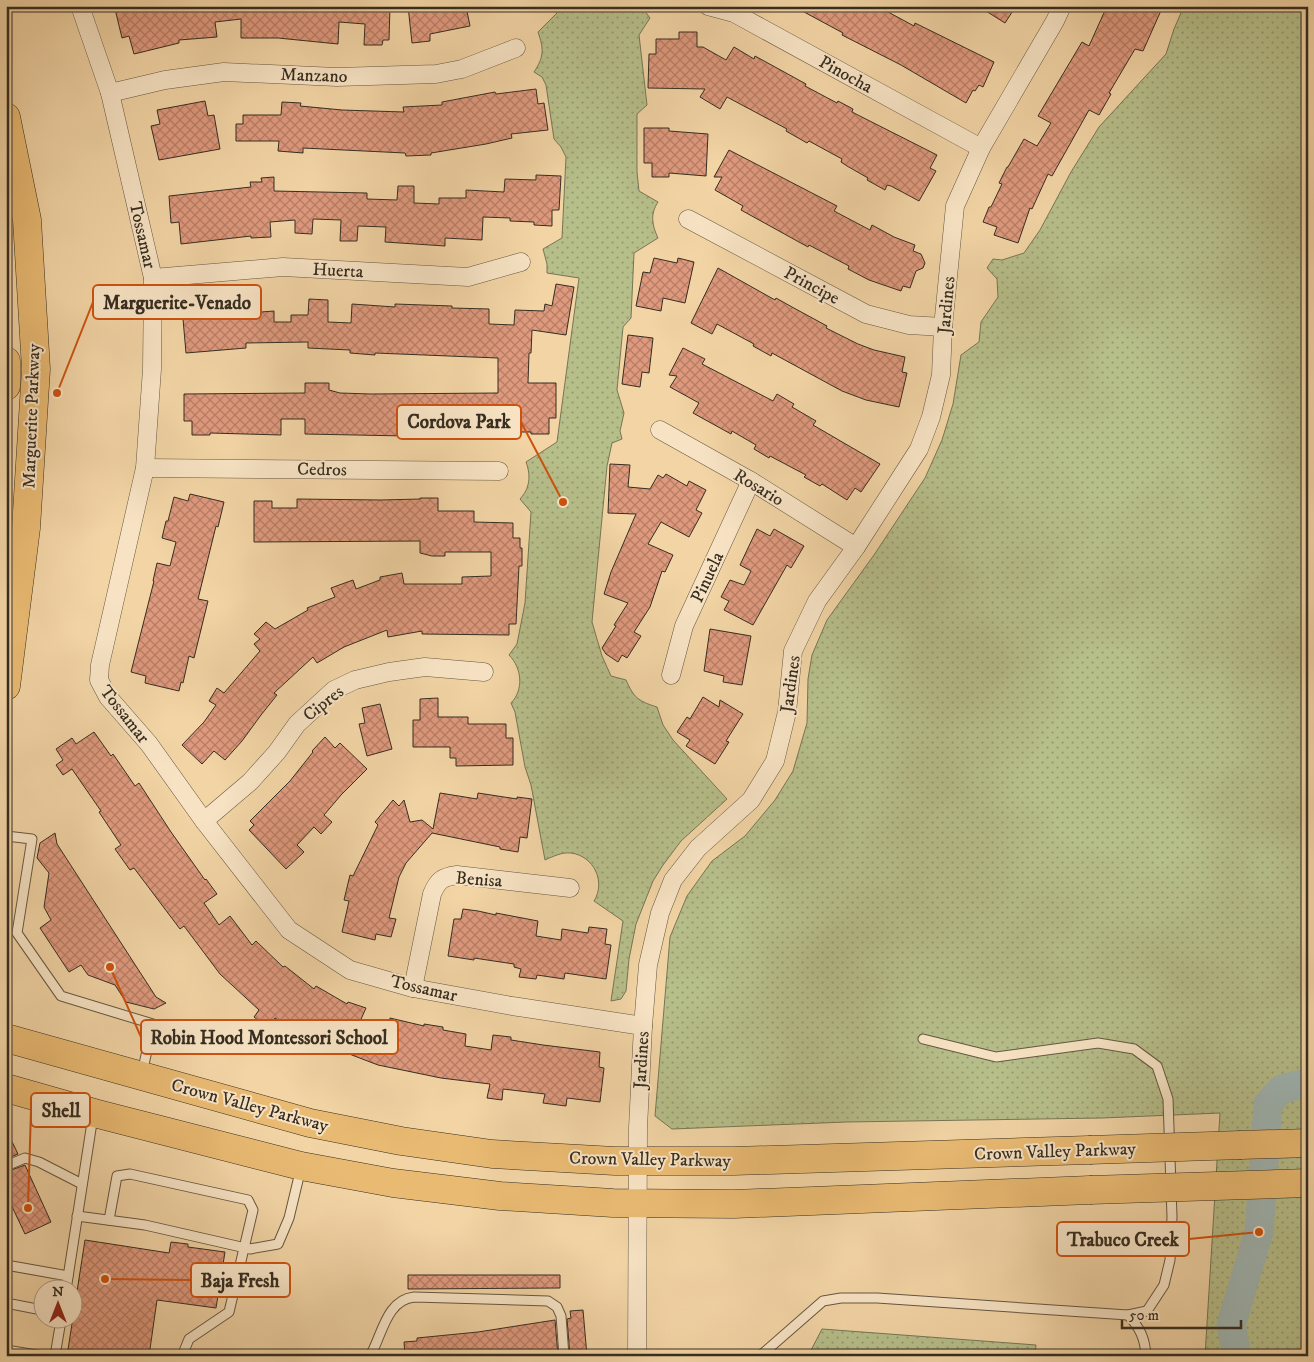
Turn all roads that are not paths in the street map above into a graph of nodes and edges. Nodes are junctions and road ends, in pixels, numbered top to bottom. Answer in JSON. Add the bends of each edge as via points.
{"nodes":[{"id":1,"x":80,"y":6,"type":"edge"},
{"id":2,"x":708,"y":6,"type":"edge"},
{"id":3,"x":1062,"y":6,"type":"edge"},
{"id":4,"x":516,"y":48,"type":"dead end"},
{"id":5,"x":110,"y":93,"type":"junction"},
{"id":6,"x":6,"y":117,"type":"edge"},
{"id":7,"x":981,"y":148,"type":"junction"},
{"id":8,"x":688,"y":219,"type":"dead end"},
{"id":9,"x":521,"y":262,"type":"dead end"},
{"id":10,"x":153,"y":278,"type":"junction"},
{"id":11,"x":943,"y":327,"type":"junction"},
{"id":12,"x":6,"y":361,"type":"edge"},
{"id":13,"x":36,"y":369,"type":"junction"},
{"id":14,"x":7,"y":370,"type":"edge"},
{"id":15,"x":6,"y":386,"type":"edge"},
{"id":16,"x":660,"y":430,"type":"dead end"},
{"id":17,"x":145,"y":468,"type":"junction"},
{"id":18,"x":499,"y":471,"type":"dead end"},
{"id":19,"x":751,"y":482,"type":"junction"},
{"id":20,"x":856,"y":547,"type":"junction"},
{"id":21,"x":484,"y":672,"type":"dead end"},
{"id":22,"x":671,"y":676,"type":"dead end"},
{"id":23,"x":6,"y":686,"type":"edge"},
{"id":24,"x":204,"y":822,"type":"junction"},
{"id":25,"x":6,"y":836,"type":"edge"},
{"id":26,"x":570,"y":888,"type":"dead end"},
{"id":27,"x":413,"y":988,"type":"junction"},
{"id":28,"x":643,"y":1026,"type":"junction"},
{"id":29,"x":6,"y":1038,"type":"edge"},
{"id":30,"x":923,"y":1039,"type":"dead end"},
{"id":31,"x":141,"y":1076,"type":"junction"},
{"id":32,"x":6,"y":1088,"type":"edge"},
{"id":33,"x":94,"y":1113,"type":"junction"},
{"id":34,"x":1308,"y":1143,"type":"edge"},
{"id":35,"x":638,"y":1160,"type":"junction"},
{"id":36,"x":6,"y":1166,"type":"edge"},
{"id":37,"x":301,"y":1166,"type":"junction"},
{"id":38,"x":1308,"y":1183,"type":"edge"},
{"id":39,"x":82,"y":1184,"type":"junction"},
{"id":40,"x":638,"y":1203,"type":"junction"},
{"id":41,"x":77,"y":1216,"type":"junction"},
{"id":42,"x":109,"y":1220,"type":"junction"},
{"id":43,"x":244,"y":1248,"type":"junction"},
{"id":44,"x":6,"y":1265,"type":"edge"},
{"id":45,"x":68,"y":1276,"type":"junction"},
{"id":46,"x":67,"y":1280,"type":"edge"},
{"id":47,"x":6,"y":1303,"type":"edge"},
{"id":48,"x":32,"y":1308,"type":"edge"},
{"id":49,"x":1128,"y":1315,"type":"junction"},
{"id":50,"x":59,"y":1330,"type":"edge"},
{"id":51,"x":6,"y":1350,"type":"edge"},
{"id":52,"x":43,"y":1356,"type":"edge"},
{"id":53,"x":55,"y":1356,"type":"edge"},
{"id":54,"x":182,"y":1356,"type":"edge"},
{"id":55,"x":370,"y":1356,"type":"edge"},
{"id":56,"x":564,"y":1356,"type":"edge"},
{"id":57,"x":637,"y":1356,"type":"edge"},
{"id":58,"x":760,"y":1356,"type":"edge"},
{"id":59,"x":1146,"y":1356,"type":"edge"}],
"edges":[{"from":1,"to":5,"type":"street","name":"Tossamar"},
{"from":2,"to":7,"type":"street","name":"Pinocha","via":[[734,13]]},
{"from":3,"to":7,"type":"street","name":"Jardines"},
{"from":4,"to":5,"type":"street","name":"Manzano","via":[[462,69],[436,74],[337,77],[224,72],[165,80]]},
{"from":5,"to":10,"type":"street","name":"Tossamar"},
{"from":6,"to":13,"type":"main road","name":"Marguerite Parkway","via":[[26,220]]},
{"from":7,"to":11,"type":"street","name":"Jardines","via":[[955,206]]},
{"from":8,"to":11,"type":"street","name":"Principe","via":[[866,314],[909,326]]},
{"from":9,"to":10,"type":"street","name":"Huerta","via":[[468,277],[283,267]]},
{"from":10,"to":17,"type":"street","name":"Tossamar","via":[[152,369]]},
{"from":11,"to":20,"type":"street","name":"Jardines","via":[[942,375],[919,449]]},
{"from":12,"to":14,"type":"main road","name":"Marguerite Parkway"},
{"from":13,"to":14,"type":"street"},
{"from":13,"to":23,"type":"main road","name":"Marguerite Parkway","via":[[26,528]]},
{"from":14,"to":15,"type":"main road","name":"Marguerite Parkway"},
{"from":16,"to":19,"type":"street","name":"Rosario"},
{"from":17,"to":18,"type":"street","name":"Cedros"},
{"from":17,"to":24,"type":"street","name":"Tossamar","via":[[99,680],[108,697],[148,744]]},
{"from":19,"to":20,"type":"street","name":"Rosario"},
{"from":19,"to":22,"type":"street","name":"Pinuela","via":[[684,626]]},
{"from":20,"to":28,"type":"street","name":"Jardines","via":[[817,601],[793,652],[788,712],[775,761],[751,800],[698,848],[673,880],[660,913],[648,965]]},
{"from":21,"to":24,"type":"street","name":"Cipres","via":[[425,667],[355,680],[334,690],[297,724],[250,782]]},
{"from":24,"to":27,"type":"street","name":"Tossamar","via":[[289,930],[350,970]]},
{"from":25,"to":31,"type":"lane","via":[[32,839],[18,934],[61,996],[153,1024]]},
{"from":26,"to":27,"type":"street","name":"Benisa","via":[[457,875],[445,877],[436,884],[432,894]]},
{"from":27,"to":28,"type":"street","name":"Tossamar"},
{"from":28,"to":35,"type":"street","name":"Jardines"},
{"from":29,"to":31,"type":"main road","name":"Crown Valley Parkway"},
{"from":30,"to":49,"type":"lane","via":[[996,1057],[1098,1043],[1134,1049],[1157,1066],[1168,1099],[1172,1216],[1170,1260],[1164,1285],[1147,1311]]},
{"from":31,"to":35,"type":"main road","name":"Crown Valley Parkway","via":[[310,1123],[401,1141],[492,1154]]},
{"from":32,"to":33,"type":"main road"},
{"from":33,"to":37,"type":"main road"},
{"from":33,"to":39,"type":"lane"},
{"from":34,"to":35,"type":"main road","name":"Crown Valley Parkway","bridge":true,"via":[[734,1161]]},
{"from":35,"to":40,"type":"street","name":"Jardines"},
{"from":36,"to":39,"type":"lane","via":[[25,1158]]},
{"from":37,"to":40,"type":"main road","via":[[393,1183],[500,1196]]},
{"from":37,"to":43,"type":"lane","via":[[289,1218],[278,1244],[250,1250]]},
{"from":38,"to":40,"type":"main road","bridge":true,"via":[[734,1204]]},
{"from":39,"to":41,"type":"lane"},
{"from":40,"to":57,"type":"street","name":"Jardines"},
{"from":41,"to":42,"type":"lane"},
{"from":41,"to":45,"type":"lane"},
{"from":42,"to":43,"type":"lane"},
{"from":42,"to":43,"type":"lane","via":[[117,1176],[130,1174],[248,1200],[253,1210]]},
{"from":43,"to":54,"type":"lane","via":[[229,1312],[189,1339]]},
{"from":44,"to":45,"type":"lane"},
{"from":45,"to":46,"type":"lane"},
{"from":47,"to":48,"type":"lane"},
{"from":49,"to":58,"type":"lane","via":[[841,1298],[822,1301]]},
{"from":49,"to":59,"type":"lane","via":[[1139,1326]]},
{"from":50,"to":53,"type":"lane"},
{"from":51,"to":52,"type":"lane"},
{"from":55,"to":56,"type":"lane","via":[[390,1312],[404,1298],[414,1297],[548,1301],[557,1307],[561,1316]]}]}
